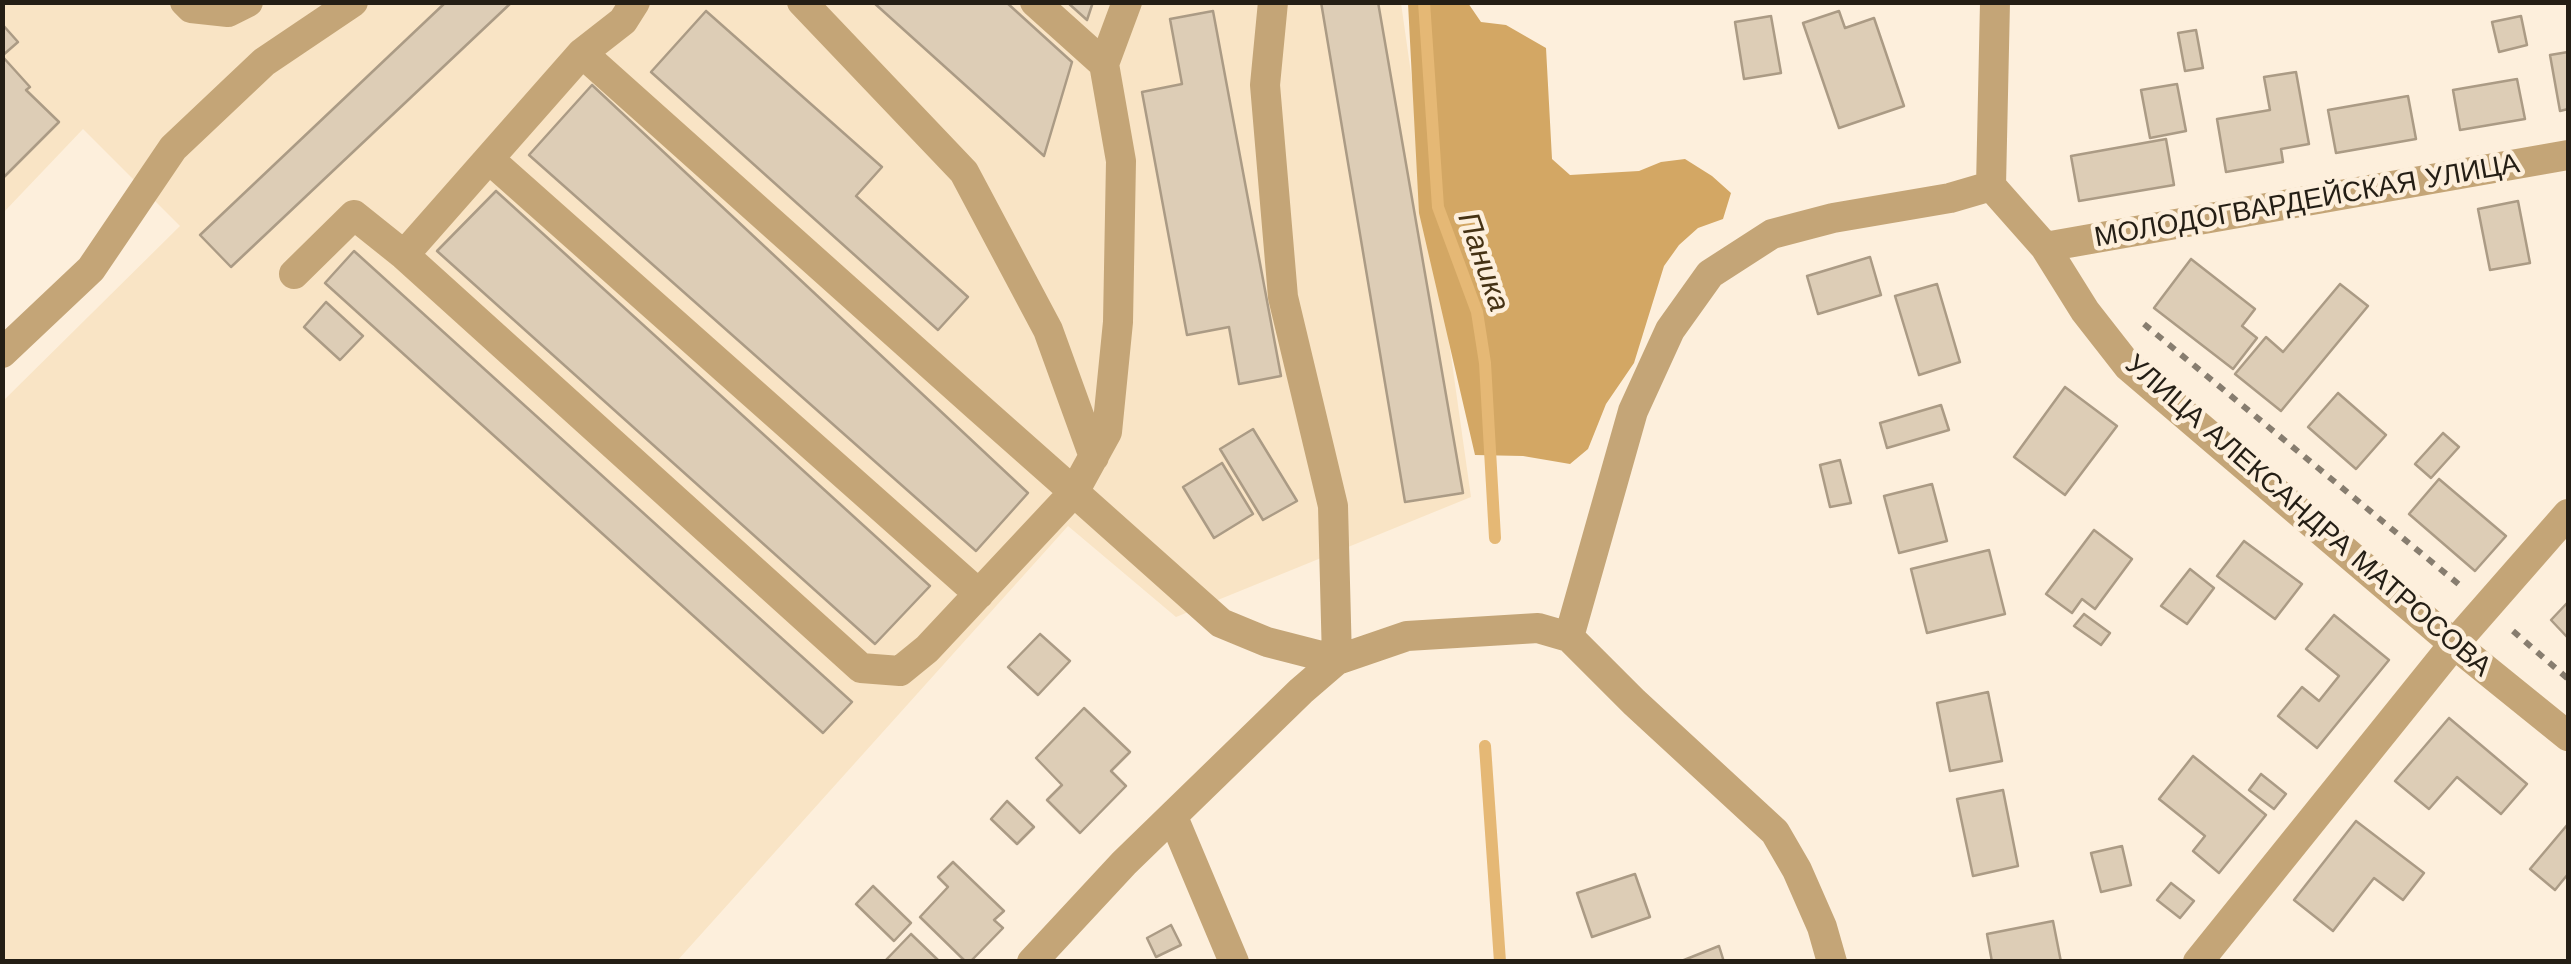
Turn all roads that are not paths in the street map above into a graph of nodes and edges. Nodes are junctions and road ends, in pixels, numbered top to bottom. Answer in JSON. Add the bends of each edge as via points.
{"nodes":[{"id":1,"x":185,"y":2,"type":"edge"},
{"id":2,"x":248,"y":2,"type":"edge"},
{"id":3,"x":353,"y":2,"type":"edge"},
{"id":4,"x":635,"y":2,"type":"edge"},
{"id":5,"x":802,"y":2,"type":"edge"},
{"id":6,"x":1035,"y":2,"type":"edge"},
{"id":7,"x":1127,"y":2,"type":"edge"},
{"id":8,"x":1273,"y":2,"type":"edge"},
{"id":9,"x":1995,"y":2,"type":"edge"},
{"id":10,"x":582,"y":52,"type":"junction"},
{"id":11,"x":1104,"y":64,"type":"junction"},
{"id":12,"x":2568,"y":155,"type":"edge"},
{"id":13,"x":489,"y":159,"type":"junction"},
{"id":14,"x":1991,"y":186,"type":"junction"},
{"id":15,"x":2045,"y":247,"type":"junction"},
{"id":16,"x":404,"y":255,"type":"junction"},
{"id":17,"x":294,"y":274,"type":"dead end"},
{"id":18,"x":2,"y":353,"type":"edge"},
{"id":19,"x":1094,"y":458,"type":"junction"},
{"id":20,"x":1074,"y":492,"type":"junction"},
{"id":21,"x":2568,"y":514,"type":"edge"},
{"id":22,"x":979,"y":594,"type":"junction"},
{"id":23,"x":1570,"y":637,"type":"junction"},
{"id":24,"x":2454,"y":644,"type":"junction"},
{"id":25,"x":1337,"y":660,"type":"junction"},
{"id":26,"x":2568,"y":736,"type":"edge"},
{"id":27,"x":1173,"y":817,"type":"junction"},
{"id":28,"x":1032,"y":962,"type":"edge"},
{"id":29,"x":1234,"y":962,"type":"edge"},
{"id":30,"x":1832,"y":962,"type":"edge"},
{"id":31,"x":2198,"y":962,"type":"edge"}],
"edges":[{"from":1,"to":2,"type":"street","via":[[228,12]]},
{"from":3,"to":18,"type":"street","via":[[264,62],[172,148],[91,269]]},
{"from":4,"to":10,"type":"street","via":[[622,22]]},
{"from":5,"to":19,"type":"street","via":[[964,172],[1048,330]]},
{"from":6,"to":11,"type":"street"},
{"from":7,"to":11,"type":"street"},
{"from":8,"to":25,"type":"street","via":[[1266,85],[1284,297],[1333,506]]},
{"from":9,"to":14,"type":"street"},
{"from":10,"to":13,"type":"street"},
{"from":10,"to":20,"type":"street"},
{"from":11,"to":19,"type":"street","via":[[1121,161],[1118,322],[1108,432]]},
{"from":12,"to":15,"type":"street","name":"МОЛОДОГВАРДЕЙСКАЯ УЛИЦА"},
{"from":13,"to":16,"type":"street"},
{"from":13,"to":22,"type":"street"},
{"from":14,"to":15,"type":"street","name":"УЛИЦА АЛЕКСАНДРА МАТРОСОВА"},
{"from":14,"to":23,"type":"street","via":[[1772,234],[1710,274],[1670,330],[1633,412]]},
{"from":15,"to":24,"type":"street","name":"УЛИЦА АЛЕКСАНДРА МАТРОСОВА","via":[[2128,366]]},
{"from":16,"to":17,"type":"street","via":[[354,215]]},
{"from":16,"to":22,"type":"street","via":[[862,668],[900,671]]},
{"from":19,"to":20,"type":"street"},
{"from":20,"to":22,"type":"street"},
{"from":20,"to":25,"type":"street","via":[[1221,623]]},
{"from":21,"to":24,"type":"street"},
{"from":23,"to":25,"type":"street","via":[[1538,628],[1406,636]]},
{"from":23,"to":30,"type":"street","via":[[1775,832],[1822,926]]},
{"from":24,"to":26,"type":"street","name":"УЛИЦА АЛЕКСАНДРА МАТРОСОВА"},
{"from":24,"to":31,"type":"street"},
{"from":25,"to":27,"type":"street"},
{"from":27,"to":28,"type":"street"},
{"from":27,"to":29,"type":"street"}]}
